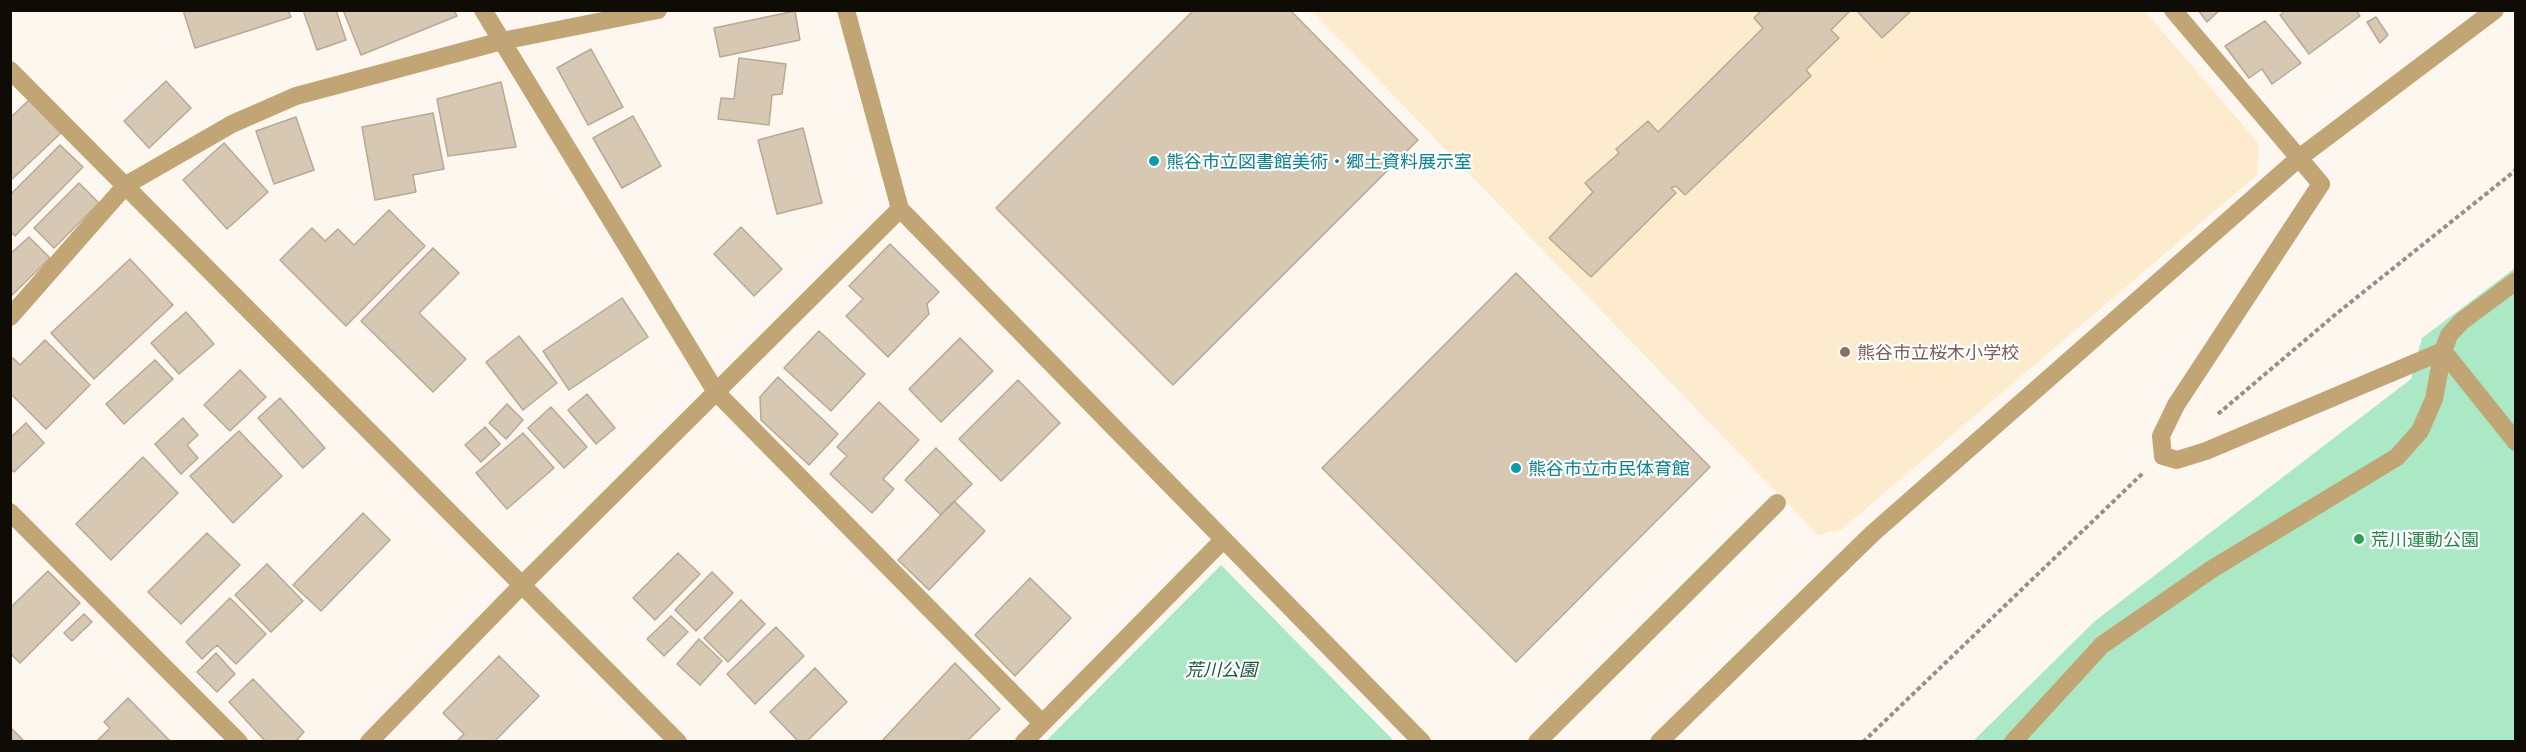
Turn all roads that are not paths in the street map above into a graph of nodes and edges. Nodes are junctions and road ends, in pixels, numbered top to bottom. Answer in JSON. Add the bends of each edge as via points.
{"nodes":[{"id":1,"x":483,"y":10,"type":"edge"},
{"id":2,"x":658,"y":10,"type":"edge"},
{"id":3,"x":846,"y":10,"type":"edge"},
{"id":4,"x":2173,"y":10,"type":"edge"},
{"id":5,"x":2494,"y":10,"type":"edge"},
{"id":6,"x":502,"y":41,"type":"junction"},
{"id":7,"x":10,"y":70,"type":"edge"},
{"id":8,"x":2299,"y":158,"type":"junction"},
{"id":9,"x":126,"y":185,"type":"junction"},
{"id":10,"x":900,"y":209,"type":"junction"},
{"id":11,"x":2516,"y":281,"type":"edge"},
{"id":12,"x":10,"y":317,"type":"edge"},
{"id":13,"x":2443,"y":351,"type":"junction"},
{"id":14,"x":716,"y":392,"type":"junction"},
{"id":15,"x":2516,"y":442,"type":"edge"},
{"id":16,"x":1777,"y":503,"type":"dead end"},
{"id":17,"x":10,"y":512,"type":"edge"},
{"id":18,"x":1223,"y":540,"type":"junction"},
{"id":19,"x":522,"y":584,"type":"junction"},
{"id":20,"x":1042,"y":723,"type":"junction"},
{"id":21,"x":239,"y":741,"type":"edge"},
{"id":22,"x":369,"y":741,"type":"edge"},
{"id":23,"x":678,"y":741,"type":"edge"},
{"id":24,"x":1024,"y":741,"type":"edge"},
{"id":25,"x":1422,"y":741,"type":"edge"},
{"id":26,"x":1537,"y":741,"type":"edge"},
{"id":27,"x":1659,"y":741,"type":"edge"},
{"id":28,"x":2013,"y":741,"type":"edge"}],
"edges":[{"from":1,"to":6,"type":"street"},
{"from":2,"to":6,"type":"street"},
{"from":3,"to":10,"type":"street"},
{"from":4,"to":8,"type":"street"},
{"from":5,"to":8,"type":"street"},
{"from":6,"to":9,"type":"street","via":[[296,96],[232,124]]},
{"from":6,"to":14,"type":"street"},
{"from":7,"to":9,"type":"street"},
{"from":8,"to":13,"type":"street","via":[[2321,184],[2176,405],[2161,436],[2163,456],[2177,460],[2206,451]]},
{"from":8,"to":27,"type":"street","via":[[1872,534]]},
{"from":9,"to":12,"type":"street"},
{"from":9,"to":19,"type":"street"},
{"from":10,"to":14,"type":"street"},
{"from":10,"to":18,"type":"street"},
{"from":11,"to":13,"type":"street","via":[[2462,321],[2449,334]]},
{"from":13,"to":15,"type":"street"},
{"from":13,"to":28,"type":"street","via":[[2434,399],[2420,431],[2397,457],[2212,568],[2102,645]]},
{"from":14,"to":19,"type":"street"},
{"from":14,"to":20,"type":"street"},
{"from":16,"to":26,"type":"street"},
{"from":17,"to":21,"type":"street"},
{"from":18,"to":20,"type":"street"},
{"from":18,"to":25,"type":"street"},
{"from":19,"to":22,"type":"street"},
{"from":19,"to":23,"type":"street"},
{"from":20,"to":24,"type":"street"}]}
